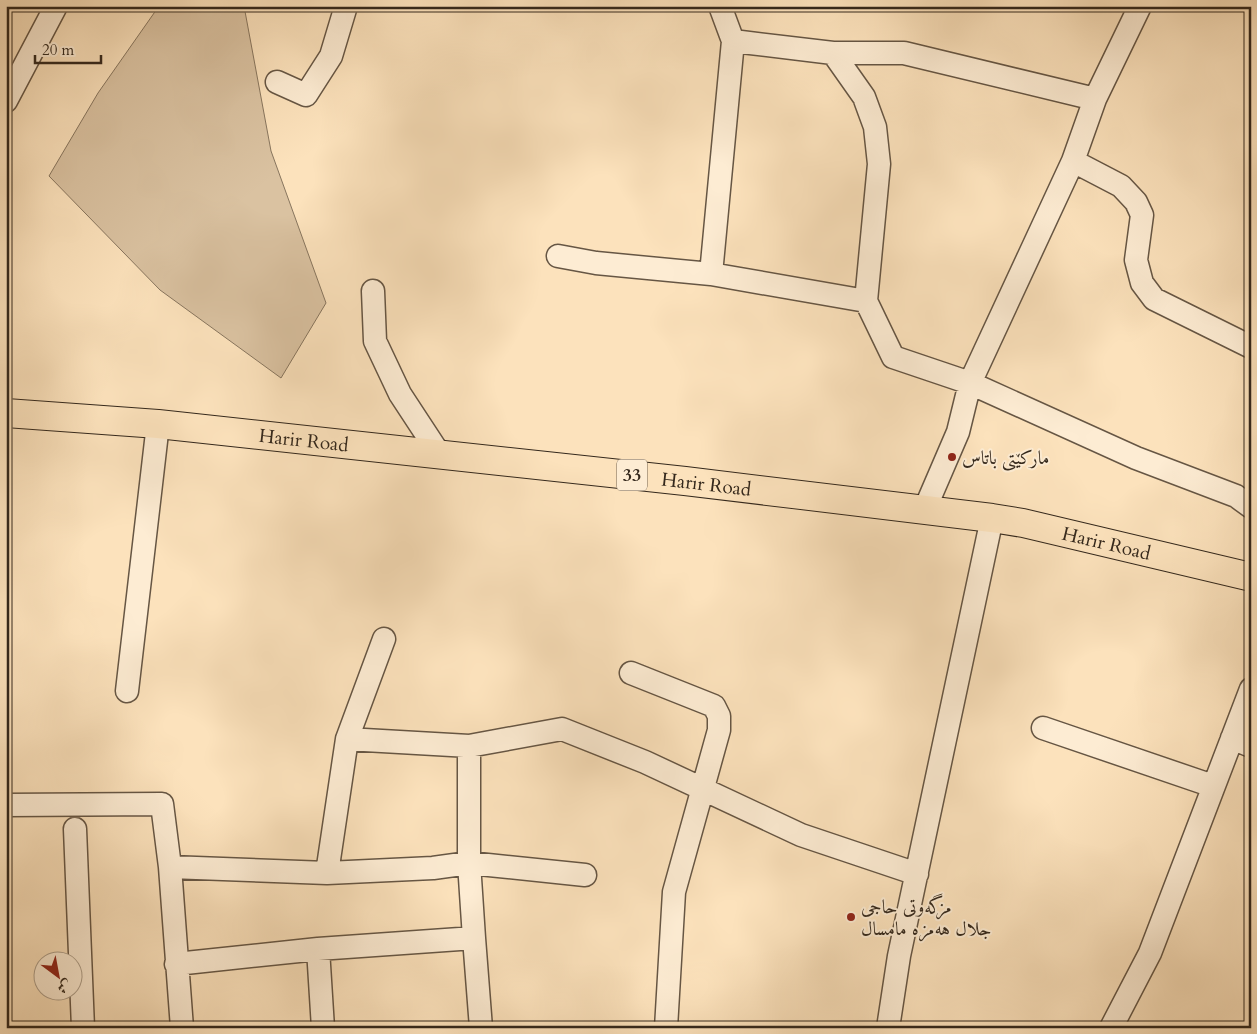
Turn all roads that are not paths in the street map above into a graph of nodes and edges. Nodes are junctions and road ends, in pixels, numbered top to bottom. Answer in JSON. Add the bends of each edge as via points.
{"nodes":[{"id":1,"x":56,"y":6,"type":"edge"},
{"id":2,"x":346,"y":6,"type":"edge"},
{"id":3,"x":720,"y":6,"type":"edge"},
{"id":4,"x":1140,"y":6,"type":"edge"},
{"id":5,"x":733,"y":41,"type":"junction"},
{"id":6,"x":833,"y":54,"type":"junction"},
{"id":7,"x":278,"y":82,"type":"dead end"},
{"id":8,"x":1095,"y":99,"type":"junction"},
{"id":9,"x":6,"y":101,"type":"edge"},
{"id":10,"x":1073,"y":161,"type":"junction"},
{"id":11,"x":558,"y":256,"type":"dead end"},
{"id":12,"x":711,"y":274,"type":"junction"},
{"id":13,"x":374,"y":291,"type":"dead end"},
{"id":14,"x":866,"y":301,"type":"junction"},
{"id":15,"x":1251,"y":347,"type":"edge"},
{"id":16,"x":970,"y":383,"type":"junction"},
{"id":17,"x":6,"y":413,"type":"edge"},
{"id":18,"x":158,"y":424,"type":"junction"},
{"id":19,"x":440,"y":454,"type":"junction"},
{"id":20,"x":1251,"y":507,"type":"edge"},
{"id":21,"x":924,"y":511,"type":"junction"},
{"id":22,"x":992,"y":518,"type":"junction"},
{"id":23,"x":1251,"y":578,"type":"edge"},
{"id":24,"x":384,"y":639,"type":"dead end"},
{"id":25,"x":630,"y":674,"type":"dead end"},
{"id":26,"x":1251,"y":689,"type":"edge"},
{"id":27,"x":127,"y":691,"type":"dead end"},
{"id":28,"x":1043,"y":728,"type":"dead end"},
{"id":29,"x":347,"y":739,"type":"junction"},
{"id":30,"x":1241,"y":742,"type":"edge"},
{"id":31,"x":469,"y":746,"type":"junction"},
{"id":32,"x":1213,"y":786,"type":"junction"},
{"id":33,"x":704,"y":789,"type":"junction"},
{"id":34,"x":6,"y":805,"type":"edge"},
{"id":35,"x":75,"y":829,"type":"dead end"},
{"id":36,"x":469,"y":863,"type":"junction"},
{"id":37,"x":170,"y":867,"type":"junction"},
{"id":38,"x":327,"y":873,"type":"junction"},
{"id":39,"x":917,"y":874,"type":"junction"},
{"id":40,"x":585,"y":875,"type":"dead end"},
{"id":41,"x":474,"y":938,"type":"junction"},
{"id":42,"x":318,"y":949,"type":"junction"},
{"id":43,"x":176,"y":964,"type":"junction"},
{"id":44,"x":83,"y":1028,"type":"edge"},
{"id":45,"x":182,"y":1028,"type":"edge"},
{"id":46,"x":324,"y":1028,"type":"edge"},
{"id":47,"x":481,"y":1028,"type":"edge"},
{"id":48,"x":666,"y":1028,"type":"edge"},
{"id":49,"x":888,"y":1028,"type":"edge"},
{"id":50,"x":1110,"y":1028,"type":"edge"}],
"edges":[{"from":1,"to":9,"type":"street"},
{"from":2,"to":7,"type":"street","via":[[332,56],[306,95]]},
{"from":3,"to":5,"type":"street"},
{"from":4,"to":8,"type":"street"},
{"from":5,"to":6,"type":"street"},
{"from":5,"to":12,"type":"street"},
{"from":6,"to":8,"type":"street","via":[[904,53]]},
{"from":6,"to":14,"type":"street","via":[[864,97],[875,127],[879,164]]},
{"from":8,"to":10,"type":"street"},
{"from":10,"to":15,"type":"street","via":[[1121,186],[1136,202],[1142,216],[1136,260],[1142,283],[1154,299]]},
{"from":10,"to":16,"type":"street"},
{"from":11,"to":12,"type":"street"},
{"from":12,"to":14,"type":"street"},
{"from":13,"to":19,"type":"street","via":[[375,341],[400,394]]},
{"from":14,"to":16,"type":"street","via":[[893,356]]},
{"from":16,"to":20,"type":"street","via":[[1136,458],[1236,496]]},
{"from":16,"to":21,"type":"street","via":[[958,432]]},
{"from":17,"to":18,"type":"main road","name":"Harir Road","number":"33"},
{"from":18,"to":19,"type":"main road","name":"Harir Road","number":"33"},
{"from":18,"to":27,"type":"street"},
{"from":19,"to":21,"type":"main road","name":"Harir Road","number":"33"},
{"from":21,"to":22,"type":"main road","name":"Harir Road","number":"33"},
{"from":22,"to":23,"type":"main road","name":"Harir Road","number":"33"},
{"from":22,"to":39,"type":"street"},
{"from":24,"to":29,"type":"street"},
{"from":25,"to":33,"type":"street","via":[[714,706],[719,716],[719,730]]},
{"from":26,"to":30,"type":"street"},
{"from":28,"to":32,"type":"street"},
{"from":29,"to":31,"type":"street"},
{"from":29,"to":38,"type":"street"},
{"from":30,"to":32,"type":"street"},
{"from":31,"to":33,"type":"street","via":[[562,729]]},
{"from":31,"to":36,"type":"street"},
{"from":32,"to":50,"type":"street","via":[[1150,953]]},
{"from":33,"to":39,"type":"street","via":[[801,835]]},
{"from":33,"to":48,"type":"street","via":[[674,892]]},
{"from":34,"to":37,"type":"street","via":[[162,804]]},
{"from":35,"to":44,"type":"street"},
{"from":36,"to":38,"type":"street"},
{"from":36,"to":40,"type":"street"},
{"from":36,"to":41,"type":"street"},
{"from":37,"to":38,"type":"street"},
{"from":37,"to":43,"type":"street"},
{"from":39,"to":49,"type":"street","via":[[899,956]]},
{"from":41,"to":42,"type":"street"},
{"from":41,"to":47,"type":"street"},
{"from":42,"to":43,"type":"street"},
{"from":42,"to":46,"type":"street"},
{"from":43,"to":45,"type":"street"}]}
